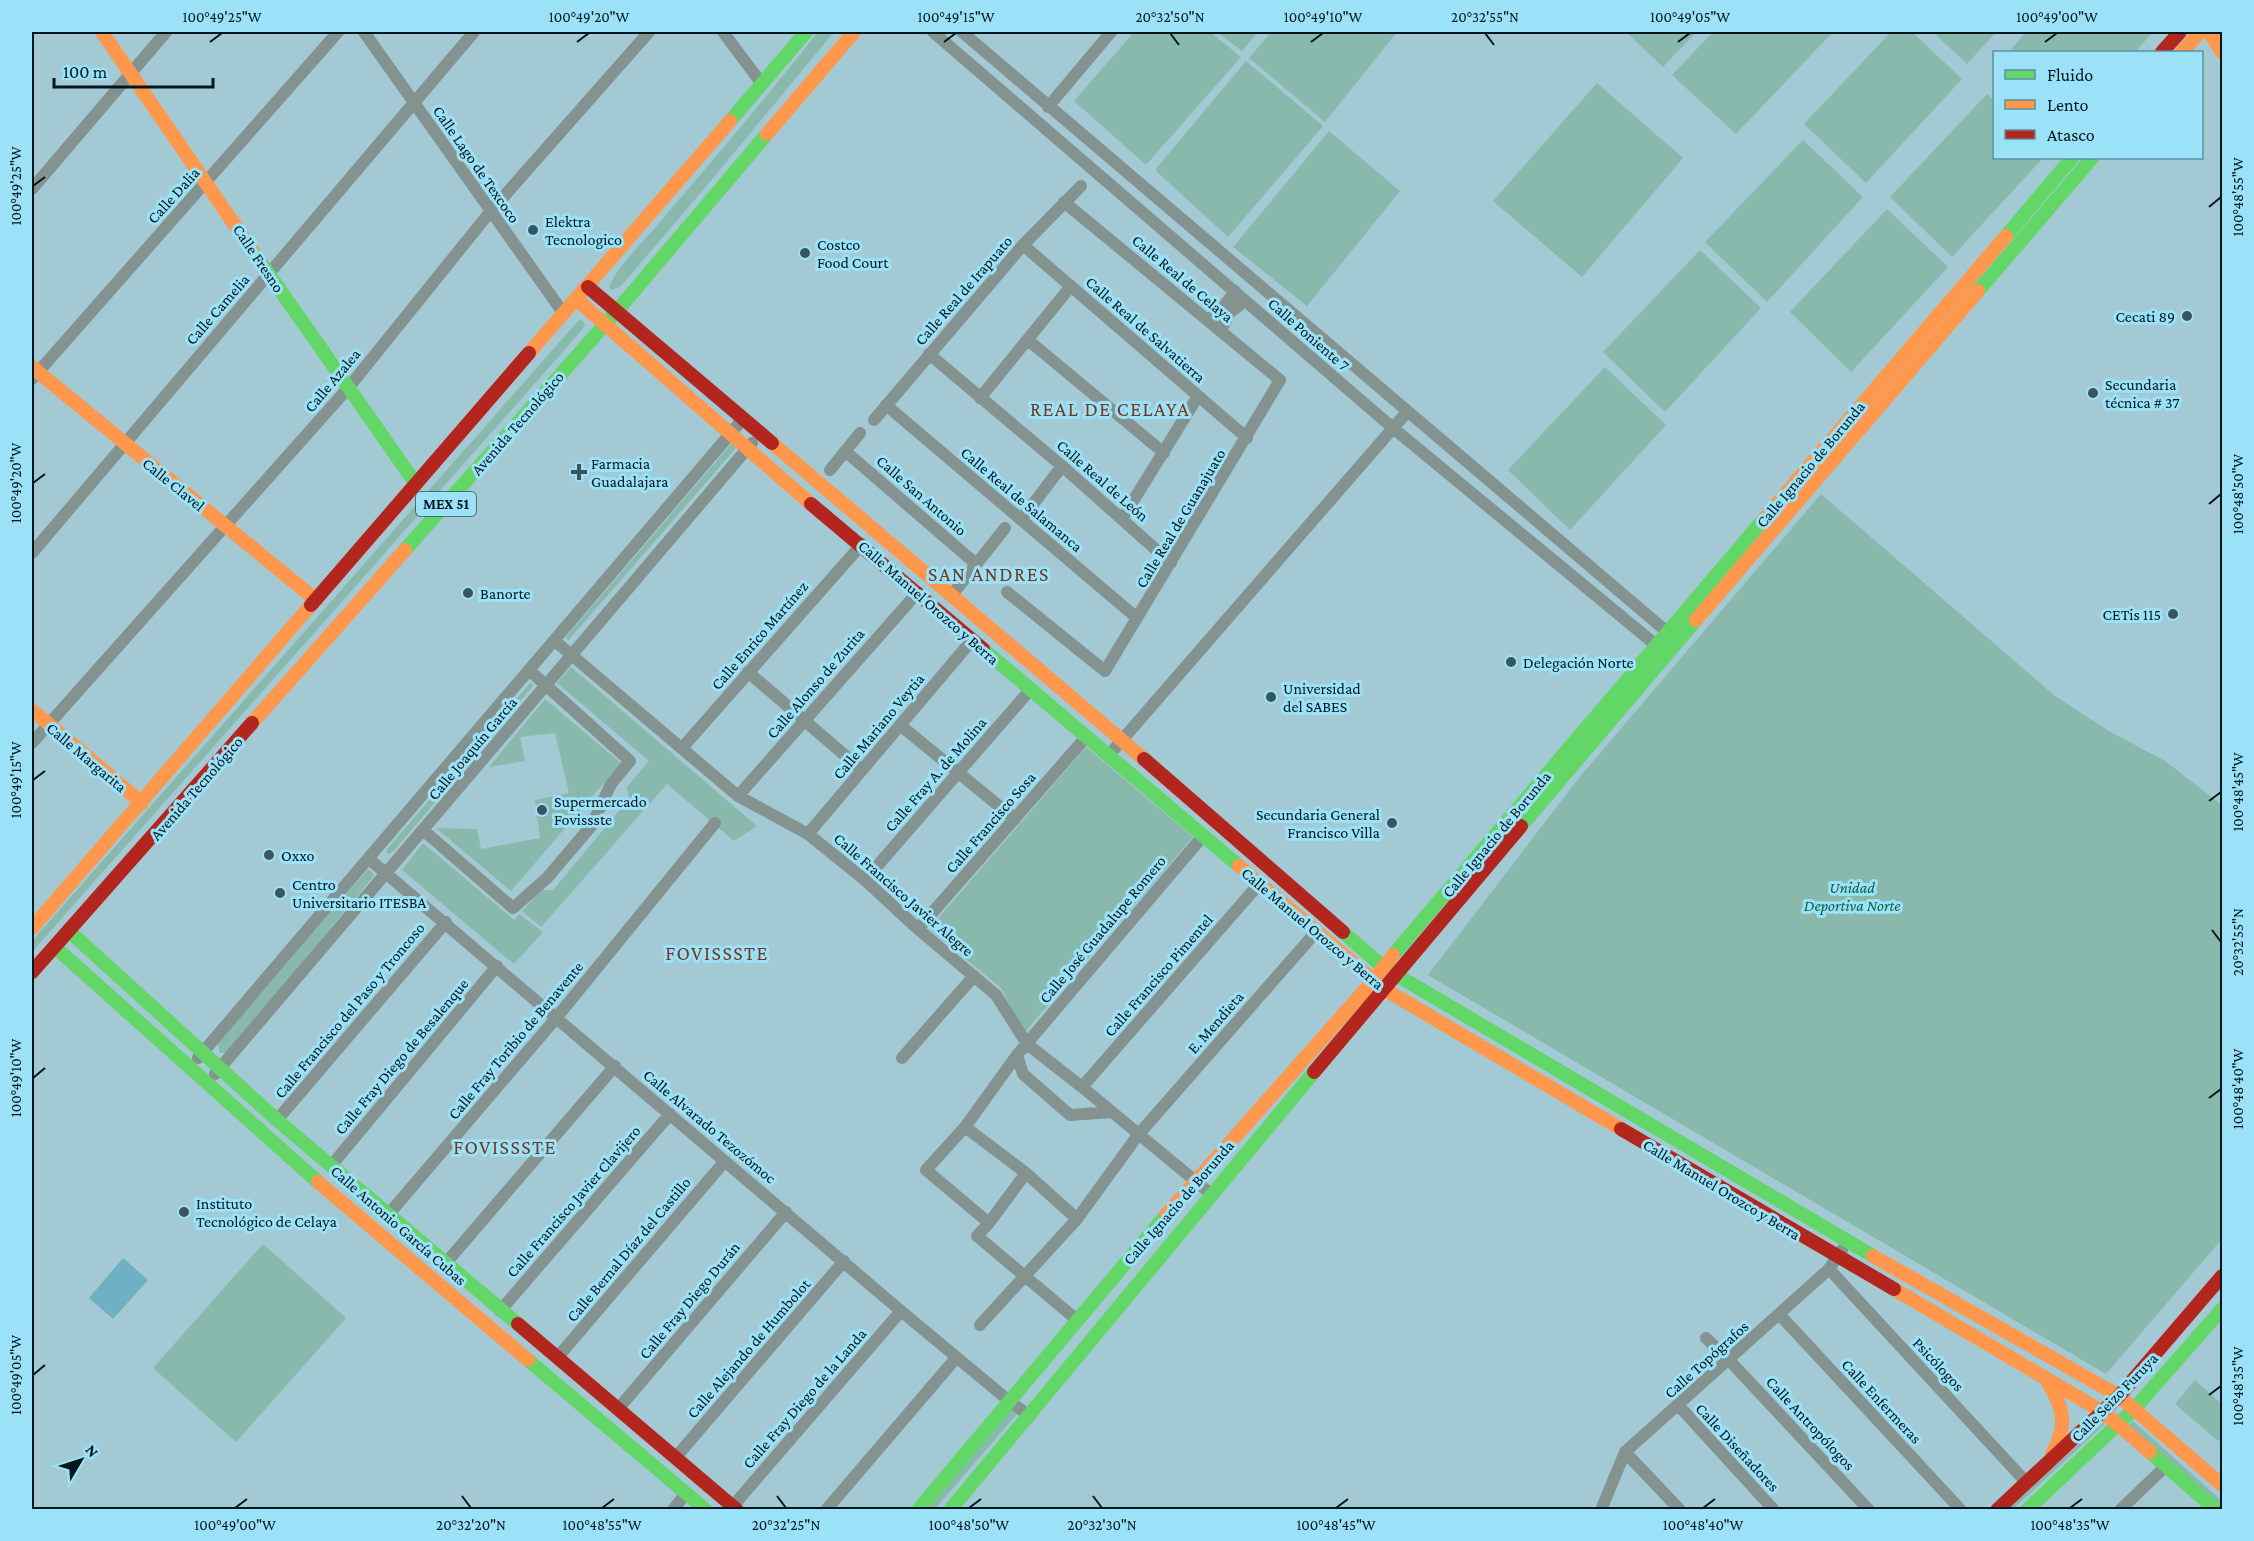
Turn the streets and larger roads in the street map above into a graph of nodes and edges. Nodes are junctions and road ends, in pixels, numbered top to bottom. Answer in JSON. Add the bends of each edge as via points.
{"nodes":[{"id":1,"x":102,"y":32,"type":"edge"},
{"id":2,"x":166,"y":32,"type":"edge"},
{"id":3,"x":338,"y":32,"type":"edge"},
{"id":4,"x":364,"y":32,"type":"edge"},
{"id":5,"x":474,"y":32,"type":"edge"},
{"id":6,"x":649,"y":32,"type":"edge"},
{"id":7,"x":723,"y":32,"type":"edge"},
{"id":8,"x":806,"y":32,"type":"edge"},
{"id":9,"x":854,"y":32,"type":"edge"},
{"id":10,"x":933,"y":32,"type":"edge"},
{"id":11,"x":962,"y":32,"type":"edge"},
{"id":12,"x":1111,"y":32,"type":"edge"},
{"id":13,"x":2180,"y":32,"type":"edge"},
{"id":14,"x":2200,"y":32,"type":"edge"},
{"id":15,"x":2209,"y":32,"type":"edge"},
{"id":16,"x":2220,"y":43,"type":"edge"},
{"id":17,"x":2163,"y":51,"type":"edge"},
{"id":18,"x":2183,"y":51,"type":"edge"},
{"id":19,"x":131,"y":72,"type":"junction"},
{"id":20,"x":762,"y":84,"type":"junction"},
{"id":21,"x":415,"y":103,"type":"junction"},
{"id":22,"x":1048,"y":107,"type":"junction"},
{"id":23,"x":2071,"y":159,"type":"edge"},
{"id":24,"x":2091,"y":159,"type":"edge"},
{"id":25,"x":207,"y":181,"type":"junction"},
{"id":26,"x":1081,"y":186,"type":"dead end"},
{"id":27,"x":32,"y":189,"type":"edge"},
{"id":28,"x":1064,"y":202,"type":"junction"},
{"id":29,"x":490,"y":212,"type":"junction"},
{"id":30,"x":1023,"y":245,"type":"junction"},
{"id":31,"x":268,"y":274,"type":"junction"},
{"id":32,"x":1071,"y":286,"type":"junction"},
{"id":33,"x":588,"y":287,"type":"junction"},
{"id":34,"x":1235,"y":291,"type":"junction"},
{"id":35,"x":576,"y":299,"type":"junction"},
{"id":36,"x":1245,"y":300,"type":"junction"},
{"id":37,"x":616,"y":312,"type":"junction"},
{"id":38,"x":564,"y":315,"type":"junction"},
{"id":39,"x":1208,"y":320,"type":"junction"},
{"id":40,"x":604,"y":324,"type":"junction"},
{"id":41,"x":1221,"y":331,"type":"junction"},
{"id":42,"x":1028,"y":340,"type":"junction"},
{"id":43,"x":929,"y":354,"type":"junction"},
{"id":44,"x":34,"y":372,"type":"edge"},
{"id":45,"x":1280,"y":380,"type":"joint"},
{"id":46,"x":349,"y":387,"type":"junction"},
{"id":47,"x":1198,"y":396,"type":"junction"},
{"id":48,"x":980,"y":398,"type":"junction"},
{"id":49,"x":886,"y":405,"type":"junction"},
{"id":50,"x":1407,"y":412,"type":"junction"},
{"id":51,"x":742,"y":420,"type":"junction"},
{"id":52,"x":873,"y":420,"type":"dead end"},
{"id":53,"x":1393,"y":428,"type":"junction"},
{"id":54,"x":860,"y":433,"type":"dead end"},
{"id":55,"x":731,"y":435,"type":"junction"},
{"id":56,"x":760,"y":435,"type":"junction"},
{"id":57,"x":1247,"y":438,"type":"junction"},
{"id":58,"x":123,"y":443,"type":"junction"},
{"id":59,"x":747,"y":449,"type":"junction"},
{"id":60,"x":845,"y":451,"type":"junction"},
{"id":61,"x":1164,"y":453,"type":"junction"},
{"id":62,"x":1062,"y":466,"type":"junction"},
{"id":63,"x":830,"y":470,"type":"dead end"},
{"id":64,"x":417,"y":484,"type":"junction"},
{"id":65,"x":1122,"y":519,"type":"junction"},
{"id":66,"x":1021,"y":520,"type":"junction"},
{"id":67,"x":225,"y":526,"type":"junction"},
{"id":68,"x":1005,"y":528,"type":"dead end"},
{"id":69,"x":862,"y":544,"type":"junction"},
{"id":70,"x":32,"y":553,"type":"edge"},
{"id":71,"x":1171,"y":563,"type":"junction"},
{"id":72,"x":976,"y":564,"type":"junction"},
{"id":73,"x":1008,"y":591,"type":"dead end"},
{"id":74,"x":918,"y":592,"type":"junction"},
{"id":75,"x":951,"y":596,"type":"junction"},
{"id":76,"x":316,"y":600,"type":"junction"},
{"id":77,"x":1137,"y":618,"type":"junction"},
{"id":78,"x":1667,"y":633,"type":"junction"},
{"id":79,"x":973,"y":639,"type":"junction"},
{"id":80,"x":555,"y":641,"type":"junction"},
{"id":81,"x":1679,"y":641,"type":"junction"},
{"id":82,"x":1656,"y":646,"type":"junction"},
{"id":83,"x":572,"y":655,"type":"junction"},
{"id":84,"x":1668,"y":655,"type":"junction"},
{"id":85,"x":530,"y":670,"type":"junction"},
{"id":86,"x":748,"y":672,"type":"junction"},
{"id":87,"x":547,"y":684,"type":"junction"},
{"id":88,"x":1030,"y":690,"type":"junction"},
{"id":89,"x":32,"y":710,"type":"edge"},
{"id":90,"x":804,"y":720,"type":"junction"},
{"id":91,"x":48,"y":724,"type":"junction"},
{"id":92,"x":900,"y":725,"type":"junction"},
{"id":93,"x":1087,"y":736,"type":"junction"},
{"id":94,"x":1122,"y":740,"type":"junction"},
{"id":95,"x":32,"y":743,"type":"edge"},
{"id":96,"x":682,"y":748,"type":"junction"},
{"id":97,"x":1108,"y":755,"type":"junction"},
{"id":98,"x":862,"y":770,"type":"junction"},
{"id":99,"x":958,"y":772,"type":"junction"},
{"id":100,"x":738,"y":796,"type":"junction"},
{"id":101,"x":142,"y":803,"type":"junction"},
{"id":102,"x":1015,"y":819,"type":"junction"},
{"id":103,"x":715,"y":823,"type":"dead end"},
{"id":104,"x":423,"y":831,"type":"junction"},
{"id":105,"x":808,"y":834,"type":"junction"},
{"id":106,"x":1203,"y":836,"type":"junction"},
{"id":107,"x":369,"y":859,"type":"junction"},
{"id":108,"x":386,"y":873,"type":"junction"},
{"id":109,"x":865,"y":880,"type":"junction"},
{"id":110,"x":1260,"y":884,"type":"junction"},
{"id":111,"x":446,"y":922,"type":"junction"},
{"id":112,"x":32,"y":928,"type":"edge"},
{"id":113,"x":918,"y":929,"type":"junction"},
{"id":114,"x":69,"y":931,"type":"junction"},
{"id":115,"x":1316,"y":932,"type":"junction"},
{"id":116,"x":55,"y":947,"type":"junction"},
{"id":117,"x":497,"y":966,"type":"junction"},
{"id":118,"x":1389,"y":971,"type":"junction"},
{"id":119,"x":32,"y":972,"type":"edge"},
{"id":120,"x":974,"y":976,"type":"junction"},
{"id":121,"x":1379,"y":985,"type":"junction"},
{"id":122,"x":157,"y":1012,"type":"junction"},
{"id":123,"x":557,"y":1017,"type":"junction"},
{"id":124,"x":144,"y":1025,"type":"junction"},
{"id":125,"x":1027,"y":1044,"type":"junction"},
{"id":126,"x":202,"y":1053,"type":"junction"},
{"id":127,"x":1017,"y":1055,"type":"junction"},
{"id":128,"x":902,"y":1058,"type":"dead end"},
{"id":129,"x":615,"y":1066,"type":"junction"},
{"id":130,"x":192,"y":1067,"type":"junction"},
{"id":131,"x":220,"y":1069,"type":"junction"},
{"id":132,"x":209,"y":1082,"type":"junction"},
{"id":133,"x":1082,"y":1087,"type":"junction"},
{"id":134,"x":1112,"y":1112,"type":"junction"},
{"id":135,"x":670,"y":1114,"type":"junction"},
{"id":136,"x":277,"y":1120,"type":"junction"},
{"id":137,"x":965,"y":1126,"type":"junction"},
{"id":138,"x":1138,"y":1135,"type":"junction"},
{"id":139,"x":725,"y":1161,"type":"junction"},
{"id":140,"x":331,"y":1166,"type":"junction"},
{"id":141,"x":1026,"y":1173,"type":"junction"},
{"id":142,"x":1195,"y":1180,"type":"junction"},
{"id":143,"x":361,"y":1192,"type":"junction"},
{"id":144,"x":1211,"y":1194,"type":"junction"},
{"id":145,"x":347,"y":1208,"type":"junction"},
{"id":146,"x":786,"y":1212,"type":"junction"},
{"id":147,"x":388,"y":1215,"type":"junction"},
{"id":148,"x":1077,"y":1219,"type":"junction"},
{"id":149,"x":989,"y":1223,"type":"junction"},
{"id":150,"x":1847,"y":1241,"type":"junction"},
{"id":151,"x":1837,"y":1257,"type":"junction"},
{"id":152,"x":844,"y":1262,"type":"junction"},
{"id":153,"x":445,"y":1264,"type":"junction"},
{"id":154,"x":1829,"y":1269,"type":"junction"},
{"id":155,"x":2223,"y":1276,"type":"edge"},
{"id":156,"x":1026,"y":1277,"type":"junction"},
{"id":157,"x":2223,"y":1309,"type":"edge"},
{"id":158,"x":500,"y":1311,"type":"junction"},
{"id":159,"x":901,"y":1311,"type":"junction"},
{"id":160,"x":1779,"y":1314,"type":"junction"},
{"id":161,"x":1077,"y":1320,"type":"junction"},
{"id":162,"x":980,"y":1325,"type":"dead end"},
{"id":163,"x":1706,"y":1338,"type":"dead end"},
{"id":164,"x":557,"y":1358,"type":"junction"},
{"id":165,"x":957,"y":1358,"type":"junction"},
{"id":166,"x":1729,"y":1360,"type":"junction"},
{"id":167,"x":2044,"y":1377,"type":"junction"},
{"id":168,"x":2118,"y":1396,"type":"junction"},
{"id":169,"x":1008,"y":1400,"type":"junction"},
{"id":170,"x":1679,"y":1406,"type":"junction"},
{"id":171,"x":2135,"y":1408,"type":"junction"},
{"id":172,"x":618,"y":1409,"type":"junction"},
{"id":173,"x":2103,"y":1412,"type":"junction"},
{"id":174,"x":1030,"y":1416,"type":"junction"},
{"id":175,"x":2118,"y":1424,"type":"junction"},
{"id":176,"x":1625,"y":1452,"type":"junction"},
{"id":177,"x":676,"y":1457,"type":"junction"},
{"id":178,"x":2046,"y":1465,"type":"junction"},
{"id":179,"x":2166,"y":1466,"type":"junction"},
{"id":180,"x":2026,"y":1482,"type":"junction"},
{"id":181,"x":2223,"y":1485,"type":"edge"},
{"id":182,"x":686,"y":1493,"type":"junction"},
{"id":183,"x":735,"y":1508,"type":"edge"},
{"id":184,"x":673,"y":1509,"type":"edge"},
{"id":185,"x":706,"y":1509,"type":"edge"},
{"id":186,"x":826,"y":1509,"type":"edge"},
{"id":187,"x":918,"y":1509,"type":"edge"},
{"id":188,"x":950,"y":1509,"type":"edge"},
{"id":189,"x":1601,"y":1509,"type":"edge"},
{"id":190,"x":1680,"y":1509,"type":"edge"},
{"id":191,"x":1774,"y":1509,"type":"edge"},
{"id":192,"x":1869,"y":1509,"type":"edge"},
{"id":193,"x":1961,"y":1509,"type":"edge"},
{"id":194,"x":1997,"y":1509,"type":"edge"},
{"id":195,"x":2026,"y":1509,"type":"edge"},
{"id":196,"x":2120,"y":1509,"type":"edge"},
{"id":197,"x":2215,"y":1509,"type":"edge"}],
"edges":[{"from":1,"to":19,"type":"street","name":"Calle Fresno"},
{"from":2,"to":19,"type":"street"},
{"from":3,"to":25,"type":"street","name":"Calle Dalia"},
{"from":4,"to":21,"type":"street","name":"Calle Lago de Texcoco"},
{"from":5,"to":21,"type":"street","name":"Calle Camelia"},
{"from":6,"to":29,"type":"street","name":"Calle Azalea"},
{"from":7,"to":20,"type":"street"},
{"from":8,"to":20,"type":"street","name":"Avenida Tecnológico","number":"MEX 51"},
{"from":9,"to":37,"type":"street","name":"Avenida Tecnológico","number":"MEX 51"},
{"from":10,"to":34,"type":"street","name":"Calle Poniente 7"},
{"from":11,"to":22,"type":"street","name":"Calle Poniente 7"},
{"from":12,"to":22,"type":"street"},
{"from":13,"to":17,"type":"street"},
{"from":14,"to":18,"type":"street"},
{"from":15,"to":16,"type":"street"},
{"from":19,"to":25,"type":"street","name":"Calle Fresno"},
{"from":19,"to":27,"type":"street"},
{"from":20,"to":33,"type":"street","name":"Avenida Tecnológico","number":"MEX 51"},
{"from":21,"to":29,"type":"street","name":"Calle Lago de Texcoco"},
{"from":21,"to":31,"type":"street","name":"Calle Camelia"},
{"from":22,"to":50,"type":"street","name":"Calle Poniente 7"},
{"from":23,"to":78,"type":"street","name":"Calle Ignacio de Borunda"},
{"from":24,"to":81,"type":"street","name":"Calle Ignacio de Borunda"},
{"from":25,"to":31,"type":"street","name":"Calle Fresno"},
{"from":25,"to":44,"type":"street","name":"Calle Dalia"},
{"from":26,"to":28,"type":"street","name":"Calle Real de Irapuato"},
{"from":28,"to":30,"type":"street","name":"Calle Real de Irapuato"},
{"from":28,"to":39,"type":"street","name":"Calle Real de Celaya"},
{"from":29,"to":38,"type":"street","name":"Calle Lago de Texcoco"},
{"from":29,"to":46,"type":"street","name":"Calle Azalea"},
{"from":30,"to":32,"type":"street","name":"Calle Real de Salvatierra"},
{"from":30,"to":43,"type":"street","name":"Calle Real de Irapuato"},
{"from":31,"to":46,"type":"street","name":"Calle Fresno"},
{"from":31,"to":58,"type":"street","name":"Calle Camelia"},
{"from":32,"to":42,"type":"street"},
{"from":32,"to":47,"type":"street","name":"Calle Real de Salvatierra"},
{"from":33,"to":35,"type":"street","name":"Avenida Tecnológico","number":"MEX 51"},
{"from":33,"to":37,"type":"street","name":"Calle Manuel Orozco y Berra"},
{"from":34,"to":36,"type":"street","name":"Calle Poniente 7"},
{"from":34,"to":39,"type":"street"},
{"from":35,"to":38,"type":"street","name":"Avenida Tecnológico","number":"MEX 51"},
{"from":35,"to":40,"type":"street","name":"Calle Manuel Orozco y Berra"},
{"from":36,"to":41,"type":"street","via":[[1229,313]]},
{"from":36,"to":53,"type":"street","name":"Calle Poniente 7"},
{"from":37,"to":40,"type":"street","name":"Avenida Tecnológico","number":"MEX 51"},
{"from":37,"to":51,"type":"street","name":"Calle Manuel Orozco y Berra"},
{"from":38,"to":64,"type":"street","name":"Avenida Tecnológico","number":"MEX 51"},
{"from":39,"to":41,"type":"street","name":"Calle Real de Celaya"},
{"from":40,"to":55,"type":"street","name":"Calle Manuel Orozco y Berra"},
{"from":40,"to":114,"type":"street","name":"Avenida Tecnológico","number":"MEX 51"},
{"from":41,"to":45,"type":"street","name":"Calle Real de Celaya"},
{"from":42,"to":48,"type":"street"},
{"from":42,"to":61,"type":"street"},
{"from":43,"to":48,"type":"street","name":"Calle Real de León"},
{"from":43,"to":49,"type":"street","name":"Calle Real de Irapuato"},
{"from":44,"to":58,"type":"street","name":"Calle Clavel"},
{"from":45,"to":57,"type":"street","name":"Calle Real de Guanajuato"},
{"from":46,"to":64,"type":"street","name":"Calle Fresno"},
{"from":46,"to":67,"type":"street","name":"Calle Azalea"},
{"from":47,"to":57,"type":"street","name":"Calle Real de Salvatierra"},
{"from":47,"to":61,"type":"street"},
{"from":48,"to":62,"type":"street","name":"Calle Real de León"},
{"from":49,"to":52,"type":"street","name":"Calle Real de Irapuato"},
{"from":49,"to":66,"type":"street","name":"Calle Real de Salamanca"},
{"from":50,"to":53,"type":"street"},
{"from":50,"to":78,"type":"street","name":"Calle Poniente 7"},
{"from":51,"to":55,"type":"street","name":"Calle Joaquín García"},
{"from":51,"to":56,"type":"street","name":"Calle Manuel Orozco y Berra"},
{"from":53,"to":82,"type":"street","name":"Calle Poniente 7"},
{"from":53,"to":94,"type":"street"},
{"from":54,"to":60,"type":"street"},
{"from":55,"to":59,"type":"street","name":"Calle Manuel Orozco y Berra"},
{"from":55,"to":80,"type":"street","name":"Calle Joaquín García"},
{"from":56,"to":59,"type":"street","name":"Calle Joaquín García"},
{"from":56,"to":75,"type":"street","name":"Calle Manuel Orozco y Berra"},
{"from":57,"to":71,"type":"street","name":"Calle Real de Guanajuato"},
{"from":58,"to":67,"type":"street","name":"Calle Clavel"},
{"from":58,"to":70,"type":"street","name":"Calle Camelia"},
{"from":59,"to":69,"type":"street","name":"Calle Manuel Orozco y Berra"},
{"from":59,"to":83,"type":"street","name":"Calle Joaquín García"},
{"from":60,"to":63,"type":"street"},
{"from":60,"to":72,"type":"street","name":"Calle San Antonio"},
{"from":61,"to":65,"type":"street"},
{"from":62,"to":65,"type":"street","name":"Calle Real de León"},
{"from":62,"to":66,"type":"street"},
{"from":64,"to":76,"type":"street","name":"Avenida Tecnológico","number":"MEX 51"},
{"from":65,"to":71,"type":"street","name":"Calle Real de León"},
{"from":66,"to":77,"type":"street","name":"Calle Real de Salamanca"},
{"from":67,"to":76,"type":"street","name":"Calle Clavel"},
{"from":67,"to":91,"type":"street","name":"Calle Azalea"},
{"from":68,"to":72,"type":"street"},
{"from":69,"to":74,"type":"street","name":"Calle Manuel Orozco y Berra"},
{"from":69,"to":86,"type":"street","name":"Calle Enrico Martínez"},
{"from":71,"to":77,"type":"street","name":"Calle Real de Guanajuato"},
{"from":72,"to":75,"type":"street"},
{"from":73,"to":77,"type":"street","name":"Calle Real de Guanajuato","via":[[1105,671]]},
{"from":74,"to":79,"type":"street","name":"Calle Manuel Orozco y Berra"},
{"from":74,"to":90,"type":"street","name":"Calle Alonso de Zurita"},
{"from":75,"to":94,"type":"street","name":"Calle Manuel Orozco y Berra"},
{"from":76,"to":101,"type":"street","name":"Avenida Tecnológico","number":"MEX 51"},
{"from":78,"to":81,"type":"street","name":"Calle Poniente 7"},
{"from":78,"to":82,"type":"street","name":"Calle Ignacio de Borunda"},
{"from":79,"to":88,"type":"street","name":"Calle Manuel Orozco y Berra"},
{"from":79,"to":92,"type":"street","name":"Calle Mariano Veytia"},
{"from":80,"to":83,"type":"street","name":"Calle Francisco Javier Alegre"},
{"from":80,"to":85,"type":"street","name":"Calle Joaquín García"},
{"from":81,"to":84,"type":"street","name":"Calle Ignacio de Borunda"},
{"from":82,"to":84,"type":"street","name":"Calle Poniente 7"},
{"from":82,"to":118,"type":"street","name":"Calle Ignacio de Borunda"},
{"from":83,"to":87,"type":"street","name":"Calle Joaquín García"},
{"from":83,"to":96,"type":"street","name":"Calle Francisco Javier Alegre"},
{"from":84,"to":118,"type":"street","name":"Calle Ignacio de Borunda"},
{"from":85,"to":87,"type":"street"},
{"from":85,"to":107,"type":"street","name":"Calle Joaquín García"},
{"from":86,"to":90,"type":"street"},
{"from":86,"to":96,"type":"street","name":"Calle Enrico Martínez"},
{"from":87,"to":104,"type":"street","name":"Calle Joaquín García"},
{"from":87,"to":104,"type":"street","via":[[630,760],[611,784],[592,825],[547,878],[513,908]]},
{"from":88,"to":93,"type":"street","name":"Calle Manuel Orozco y Berra"},
{"from":88,"to":99,"type":"street","name":"Calle Fray A. de Molina"},
{"from":89,"to":91,"type":"street","name":"Calle Margarita"},
{"from":90,"to":98,"type":"street"},
{"from":90,"to":100,"type":"street","name":"Calle Alonso de Zurita"},
{"from":91,"to":95,"type":"street","name":"Calle Azalea"},
{"from":91,"to":101,"type":"street","name":"Calle Margarita"},
{"from":92,"to":98,"type":"street","name":"Calle Mariano Veytia"},
{"from":92,"to":99,"type":"street"},
{"from":93,"to":97,"type":"street","name":"Calle Manuel Orozco y Berra"},
{"from":93,"to":102,"type":"street","name":"Calle Francisco Sosa"},
{"from":94,"to":97,"type":"street"},
{"from":94,"to":118,"type":"street","name":"Calle Manuel Orozco y Berra"},
{"from":96,"to":100,"type":"street","name":"Calle Francisco Javier Alegre"},
{"from":97,"to":106,"type":"street","name":"Calle Manuel Orozco y Berra"},
{"from":98,"to":105,"type":"street","name":"Calle Mariano Veytia"},
{"from":99,"to":102,"type":"street"},
{"from":99,"to":109,"type":"street","name":"Calle Fray A. de Molina"},
{"from":100,"to":105,"type":"street","name":"Calle Francisco Javier Alegre"},
{"from":101,"to":112,"type":"street","name":"Avenida Tecnológico","number":"MEX 51"},
{"from":102,"to":113,"type":"street","name":"Calle Francisco Sosa"},
{"from":103,"to":123,"type":"street","name":"Calle Fray Toribio de Benavente"},
{"from":104,"to":108,"type":"street","name":"Calle Joaquín García"},
{"from":105,"to":109,"type":"street","name":"Calle Francisco Javier Alegre"},
{"from":106,"to":110,"type":"street","name":"Calle Manuel Orozco y Berra"},
{"from":106,"to":125,"type":"street","name":"Calle José Guadalupe Romero"},
{"from":107,"to":108,"type":"street","name":"Calle Alvarado Tezozómoc"},
{"from":107,"to":126,"type":"street","name":"Calle Joaquín García"},
{"from":108,"to":111,"type":"street","name":"Calle Alvarado Tezozómoc"},
{"from":108,"to":131,"type":"street","name":"Calle Joaquín García"},
{"from":109,"to":113,"type":"street","name":"Calle Francisco Javier Alegre"},
{"from":110,"to":115,"type":"street","name":"Calle Manuel Orozco y Berra"},
{"from":110,"to":133,"type":"street","name":"Calle Francisco Pimentel"},
{"from":111,"to":117,"type":"street","name":"Calle Alvarado Tezozómoc"},
{"from":111,"to":136,"type":"street","name":"Calle Francisco del Paso y Troncoso"},
{"from":113,"to":120,"type":"street","name":"Calle Francisco Javier Alegre"},
{"from":114,"to":116,"type":"street","name":"Avenida Tecnológico","number":"MEX 51"},
{"from":114,"to":122,"type":"street","name":"Calle Antonio García Cubas"},
{"from":115,"to":121,"type":"street","name":"Calle Manuel Orozco y Berra"},
{"from":115,"to":138,"type":"street","name":"E. Mendieta"},
{"from":116,"to":119,"type":"street","name":"Avenida Tecnológico","number":"MEX 51"},
{"from":116,"to":124,"type":"street","name":"Calle Antonio García Cubas"},
{"from":117,"to":123,"type":"street","name":"Calle Alvarado Tezozómoc"},
{"from":117,"to":140,"type":"street","name":"Calle Fray Diego de Besalenque"},
{"from":118,"to":121,"type":"street","name":"Calle Ignacio de Borunda"},
{"from":118,"to":150,"type":"street","name":"Calle Manuel Orozco y Berra"},
{"from":120,"to":125,"type":"street","name":"Calle Francisco Javier Alegre","via":[[996,995]]},
{"from":120,"to":128,"type":"street"},
{"from":121,"to":142,"type":"street","name":"Calle Ignacio de Borunda"},
{"from":121,"to":144,"type":"street","name":"Calle Ignacio de Borunda"},
{"from":121,"to":151,"type":"street","name":"Calle Manuel Orozco y Berra"},
{"from":122,"to":124,"type":"street"},
{"from":122,"to":126,"type":"street","name":"Calle Antonio García Cubas"},
{"from":123,"to":129,"type":"street","name":"Calle Alvarado Tezozómoc"},
{"from":123,"to":147,"type":"street","name":"Calle Fray Toribio de Benavente"},
{"from":124,"to":130,"type":"street","name":"Calle Antonio García Cubas"},
{"from":125,"to":127,"type":"street","name":"Calle José Guadalupe Romero"},
{"from":125,"to":133,"type":"street","name":"Calle Francisco Javier Alegre"},
{"from":126,"to":130,"type":"street","name":"Calle Joaquín García"},
{"from":126,"to":131,"type":"street","name":"Calle Antonio García Cubas"},
{"from":127,"to":134,"type":"street","via":[[1023,1074],[1070,1115]]},
{"from":127,"to":137,"type":"street","name":"Calle José Guadalupe Romero"},
{"from":129,"to":135,"type":"street","name":"Calle Alvarado Tezozómoc"},
{"from":129,"to":153,"type":"street"},
{"from":130,"to":132,"type":"street","name":"Calle Antonio García Cubas"},
{"from":131,"to":132,"type":"street","name":"Calle Joaquín García"},
{"from":131,"to":136,"type":"street","name":"Calle Antonio García Cubas"},
{"from":132,"to":145,"type":"street","name":"Calle Antonio García Cubas"},
{"from":133,"to":134,"type":"street","name":"Calle Francisco Javier Alegre"},
{"from":134,"to":138,"type":"street","name":"Calle Francisco Javier Alegre"},
{"from":135,"to":139,"type":"street","name":"Calle Alvarado Tezozómoc"},
{"from":135,"to":158,"type":"street","name":"Calle Francisco Javier Clavijero"},
{"from":136,"to":140,"type":"street","name":"Calle Antonio García Cubas"},
{"from":137,"to":141,"type":"street"},
{"from":137,"to":149,"type":"street","name":"Calle José Guadalupe Romero","via":[[926,1170]]},
{"from":138,"to":142,"type":"street","name":"Calle Francisco Javier Alegre"},
{"from":138,"to":148,"type":"street","name":"E. Mendieta"},
{"from":139,"to":146,"type":"street","name":"Calle Alvarado Tezozómoc"},
{"from":139,"to":164,"type":"street","name":"Calle Bernal Díaz del Castillo"},
{"from":140,"to":143,"type":"street","name":"Calle Antonio García Cubas"},
{"from":141,"to":148,"type":"street"},
{"from":141,"to":149,"type":"street"},
{"from":142,"to":144,"type":"street","name":"Calle Francisco Javier Alegre"},
{"from":142,"to":161,"type":"street","name":"Calle Ignacio de Borunda"},
{"from":143,"to":145,"type":"street"},
{"from":143,"to":147,"type":"street","name":"Calle Antonio García Cubas"},
{"from":144,"to":174,"type":"street","name":"Calle Ignacio de Borunda"},
{"from":145,"to":182,"type":"street","name":"Calle Antonio García Cubas"},
{"from":146,"to":152,"type":"street","name":"Calle Alvarado Tezozómoc"},
{"from":146,"to":172,"type":"street","name":"Calle Fray Diego Durán"},
{"from":147,"to":153,"type":"street","name":"Calle Antonio García Cubas"},
{"from":148,"to":156,"type":"street","name":"E. Mendieta"},
{"from":149,"to":156,"type":"street","via":[[977,1236]]},
{"from":150,"to":151,"type":"street","name":"Calle Topógrafos"},
{"from":150,"to":168,"type":"street","name":"Calle Manuel Orozco y Berra"},
{"from":151,"to":154,"type":"street","name":"Calle Topógrafos"},
{"from":151,"to":167,"type":"street","name":"Calle Manuel Orozco y Berra"},
{"from":152,"to":159,"type":"street","name":"Calle Alvarado Tezozómoc"},
{"from":152,"to":177,"type":"street","name":"Calle Alejando de Humbolot"},
{"from":153,"to":158,"type":"street","name":"Calle Antonio García Cubas"},
{"from":154,"to":160,"type":"street","name":"Calle Topógrafos"},
{"from":154,"to":180,"type":"street","name":"Psicólogos"},
{"from":155,"to":168,"type":"street","name":"Calle Seizo Furuya"},
{"from":156,"to":161,"type":"street"},
{"from":156,"to":162,"type":"street","name":"E. Mendieta"},
{"from":157,"to":171,"type":"street","name":"Calle Seizo Furuya"},
{"from":158,"to":164,"type":"street","name":"Calle Antonio García Cubas"},
{"from":159,"to":165,"type":"street","name":"Calle Alvarado Tezozómoc"},
{"from":159,"to":183,"type":"street","name":"Calle Fray Diego de la Landa"},
{"from":160,"to":166,"type":"street","name":"Calle Topógrafos"},
{"from":160,"to":193,"type":"street","name":"Calle Enfermeras"},
{"from":161,"to":169,"type":"street","name":"Calle Ignacio de Borunda"},
{"from":163,"to":166,"type":"street","name":"Calle Antropólogos"},
{"from":164,"to":172,"type":"street","name":"Calle Antonio García Cubas"},
{"from":165,"to":169,"type":"street","name":"Calle Alvarado Tezozómoc"},
{"from":165,"to":186,"type":"street"},
{"from":166,"to":170,"type":"street","name":"Calle Topógrafos"},
{"from":166,"to":192,"type":"street","name":"Calle Antropólogos"},
{"from":167,"to":173,"type":"street","name":"Calle Manuel Orozco y Berra"},
{"from":167,"to":178,"type":"street","via":[[2060,1400],[2064,1421],[2060,1441]]},
{"from":168,"to":171,"type":"street","name":"Calle Manuel Orozco y Berra"},
{"from":168,"to":173,"type":"street","name":"Calle Seizo Furuya"},
{"from":169,"to":174,"type":"street","name":"Calle Alvarado Tezozómoc"},
{"from":169,"to":187,"type":"street","name":"Calle Ignacio de Borunda"},
{"from":170,"to":176,"type":"street","name":"Calle Topógrafos"},
{"from":170,"to":191,"type":"street","name":"Calle Diseñadores"},
{"from":171,"to":175,"type":"street","name":"Calle Seizo Furuya"},
{"from":171,"to":181,"type":"street","name":"Calle Manuel Orozco y Berra"},
{"from":172,"to":177,"type":"street","name":"Calle Antonio García Cubas"},
{"from":173,"to":175,"type":"street","name":"Calle Manuel Orozco y Berra"},
{"from":173,"to":178,"type":"street","name":"Calle Seizo Furuya"},
{"from":174,"to":188,"type":"street","name":"Calle Ignacio de Borunda"},
{"from":175,"to":179,"type":"street","name":"Calle Manuel Orozco y Berra"},
{"from":175,"to":195,"type":"street","name":"Calle Seizo Furuya"},
{"from":176,"to":189,"type":"street","name":"Calle Topógrafos"},
{"from":176,"to":190,"type":"street"},
{"from":177,"to":183,"type":"street","name":"Calle Antonio García Cubas"},
{"from":178,"to":180,"type":"street","name":"Calle Seizo Furuya"},
{"from":179,"to":196,"type":"street"},
{"from":179,"to":197,"type":"street","name":"Calle Manuel Orozco y Berra"},
{"from":180,"to":194,"type":"street","name":"Calle Seizo Furuya"},
{"from":182,"to":184,"type":"street"},
{"from":182,"to":185,"type":"street","name":"Calle Antonio García Cubas"}]}
